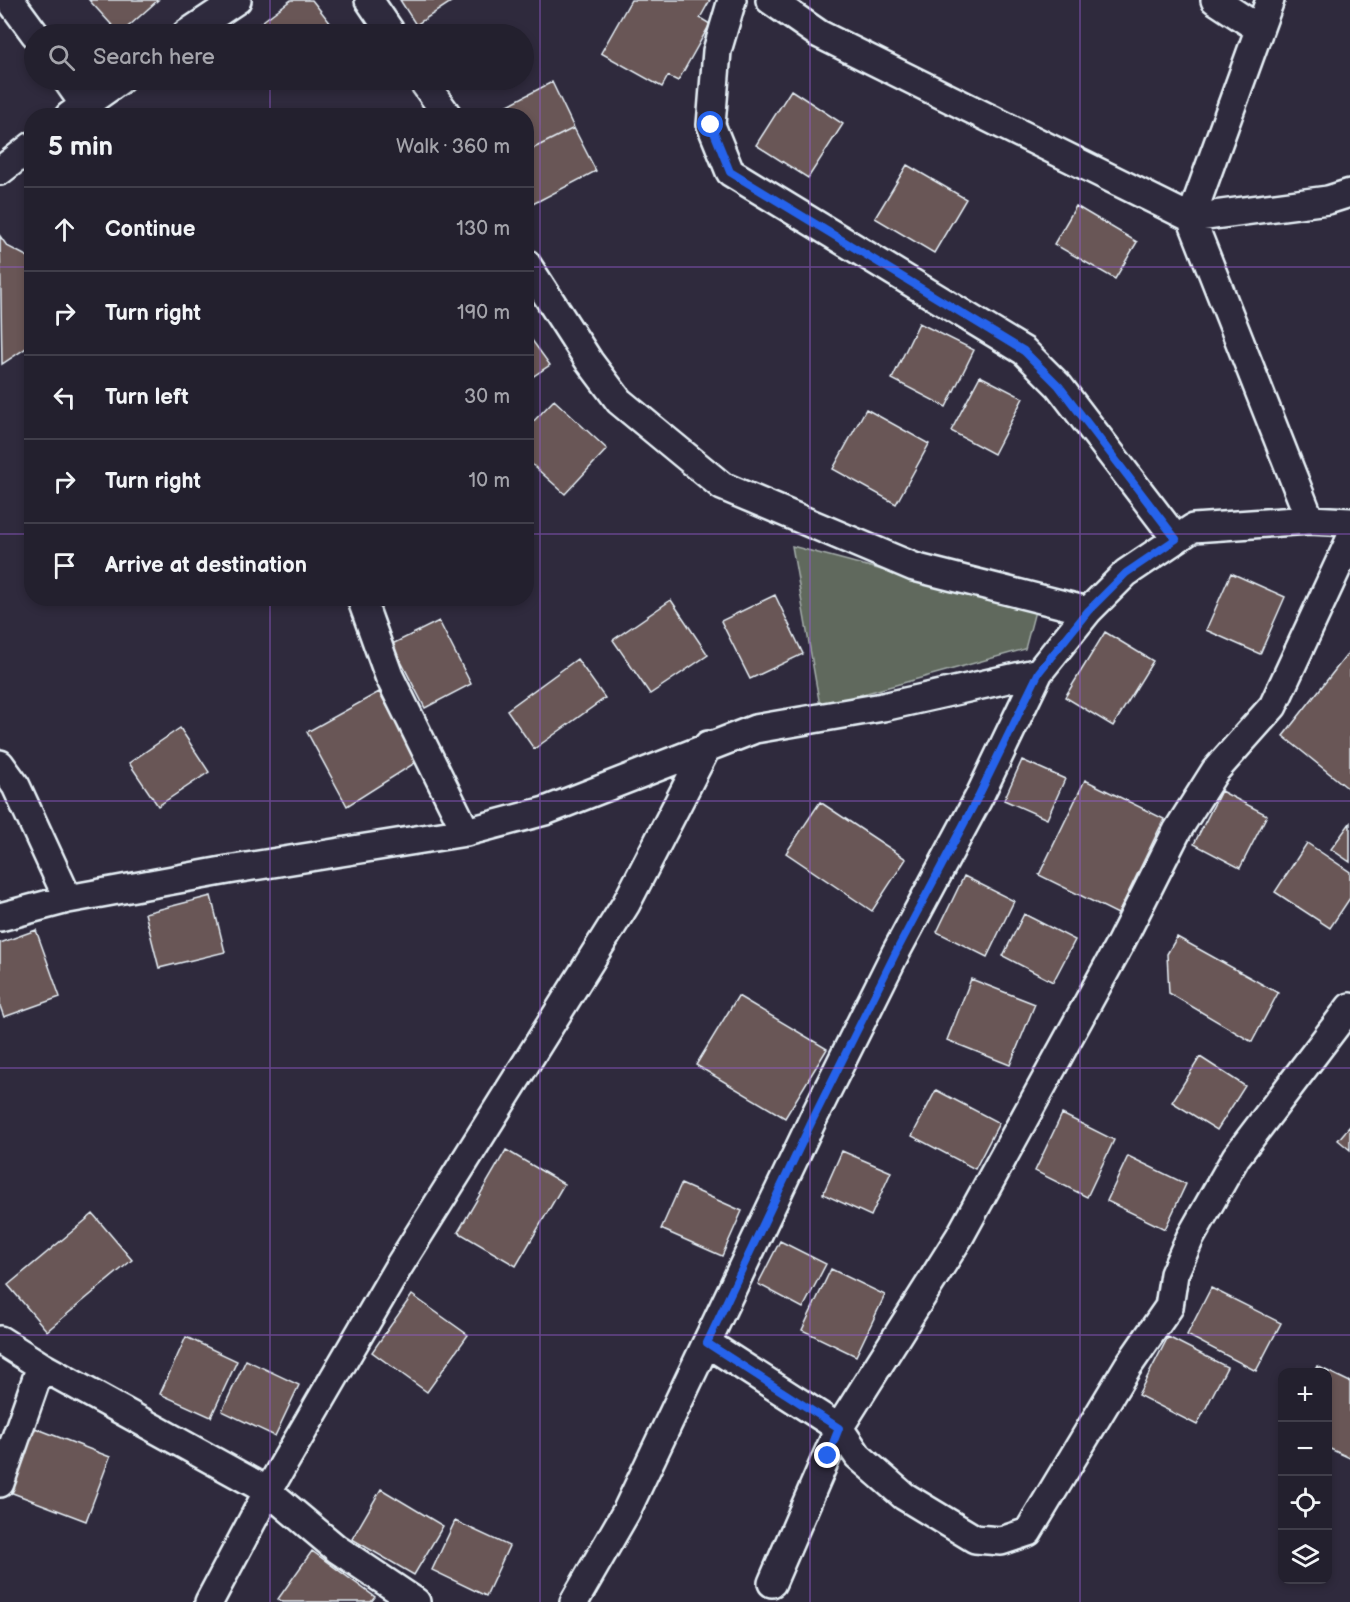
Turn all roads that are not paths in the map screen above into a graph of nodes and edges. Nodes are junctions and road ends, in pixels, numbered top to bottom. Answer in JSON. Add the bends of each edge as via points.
{"nodes":[{"id":1,"x":10,"y":0,"type":"edge"},
{"id":2,"x":237,"y":0,"type":"edge"},
{"id":3,"x":369,"y":0,"type":"edge"},
{"id":4,"x":732,"y":0,"type":"edge"},
{"id":5,"x":770,"y":0,"type":"edge"},
{"id":6,"x":1215,"y":0,"type":"edge"},
{"id":7,"x":1270,"y":0,"type":"edge"},
{"id":8,"x":28,"y":24,"type":"edge"},
{"id":9,"x":201,"y":24,"type":"edge"},
{"id":10,"x":385,"y":24,"type":"edge"},
{"id":11,"x":1259,"y":29,"type":"junction"},
{"id":12,"x":72,"y":90,"type":"edge"},
{"id":13,"x":108,"y":90,"type":"edge"},
{"id":14,"x":429,"y":90,"type":"edge"},
{"id":15,"x":80,"y":108,"type":"edge"},
{"id":16,"x":87,"y":108,"type":"edge"},
{"id":17,"x":442,"y":108,"type":"edge"},
{"id":18,"x":24,"y":152,"type":"edge"},
{"id":19,"x":0,"y":171,"type":"edge"},
{"id":20,"x":1350,"y":193,"type":"edge"},
{"id":21,"x":1191,"y":218,"type":"junction"},
{"id":22,"x":534,"y":275,"type":"edge"},
{"id":23,"x":1310,"y":520,"type":"junction"},
{"id":24,"x":1350,"y":522,"type":"edge"},
{"id":25,"x":1176,"y":539,"type":"junction"},
{"id":26,"x":1350,"y":540,"type":"edge"},
{"id":27,"x":365,"y":606,"type":"edge"},
{"id":28,"x":1088,"y":611,"type":"junction"},
{"id":29,"x":1039,"y":672,"type":"junction"},
{"id":30,"x":708,"y":746,"type":"junction"},
{"id":31,"x":0,"y":764,"type":"edge"},
{"id":32,"x":466,"y":832,"type":"junction"},
{"id":33,"x":68,"y":899,"type":"junction"},
{"id":34,"x":0,"y":917,"type":"edge"},
{"id":35,"x":1350,"y":1007,"type":"edge"},
{"id":36,"x":0,"y":1340,"type":"edge"},
{"id":37,"x":707,"y":1343,"type":"junction"},
{"id":38,"x":41,"y":1366,"type":"junction"},
{"id":39,"x":839,"y":1428,"type":"junction"},
{"id":40,"x":0,"y":1483,"type":"edge"},
{"id":41,"x":268,"y":1491,"type":"junction"},
{"id":42,"x":772,"y":1583,"type":"dead end"},
{"id":43,"x":209,"y":1602,"type":"edge"},
{"id":44,"x":416,"y":1602,"type":"edge"},
{"id":45,"x":574,"y":1602,"type":"edge"}],
"edges":[{"from":1,"to":8,"type":"street"},
{"from":2,"to":9,"type":"street"},
{"from":3,"to":10,"type":"street"},
{"from":4,"to":25,"type":"street","via":[[717,51],[711,125],[730,172],[1024,351],[1059,386]]},
{"from":5,"to":21,"type":"street","via":[[819,34]]},
{"from":6,"to":11,"type":"street"},
{"from":7,"to":11,"type":"street"},
{"from":11,"to":21,"type":"street"},
{"from":12,"to":15,"type":"street"},
{"from":13,"to":16,"type":"street"},
{"from":14,"to":17,"type":"street"},
{"from":18,"to":19,"type":"street"},
{"from":20,"to":21,"type":"street","via":[[1328,200]]},
{"from":21,"to":23,"type":"street"},
{"from":22,"to":28,"type":"street","via":[[619,401],[722,486],[914,567]]},
{"from":23,"to":24,"type":"street"},
{"from":23,"to":25,"type":"street","via":[[1193,528]]},
{"from":25,"to":28,"type":"street","via":[[1126,573]]},
{"from":26,"to":39,"type":"street","via":[[1274,706],[1215,771],[1177,831],[1120,944],[960,1236]]},
{"from":27,"to":32,"type":"street","via":[[389,676]]},
{"from":28,"to":29,"type":"street"},
{"from":29,"to":30,"type":"street","via":[[883,707],[755,729]]},
{"from":29,"to":37,"type":"street","via":[[813,1119]]},
{"from":30,"to":32,"type":"street","via":[[545,811]]},
{"from":30,"to":41,"type":"street","via":[[626,904],[399,1266]]},
{"from":31,"to":33,"type":"street","via":[[16,786]]},
{"from":32,"to":33,"type":"street"},
{"from":33,"to":34,"type":"street"},
{"from":35,"to":39,"type":"street","via":[[1236,1157],[1190,1238],[1174,1274],[1169,1307],[1128,1366],[1028,1532],[1001,1541],[975,1539],[904,1496],[858,1456]]},
{"from":36,"to":38,"type":"street"},
{"from":37,"to":39,"type":"street"},
{"from":37,"to":45,"type":"street","via":[[626,1512]]},
{"from":38,"to":40,"type":"street"},
{"from":38,"to":41,"type":"street"},
{"from":39,"to":42,"type":"street"},
{"from":41,"to":43,"type":"street"},
{"from":41,"to":44,"type":"street","via":[[337,1549]]}]}
